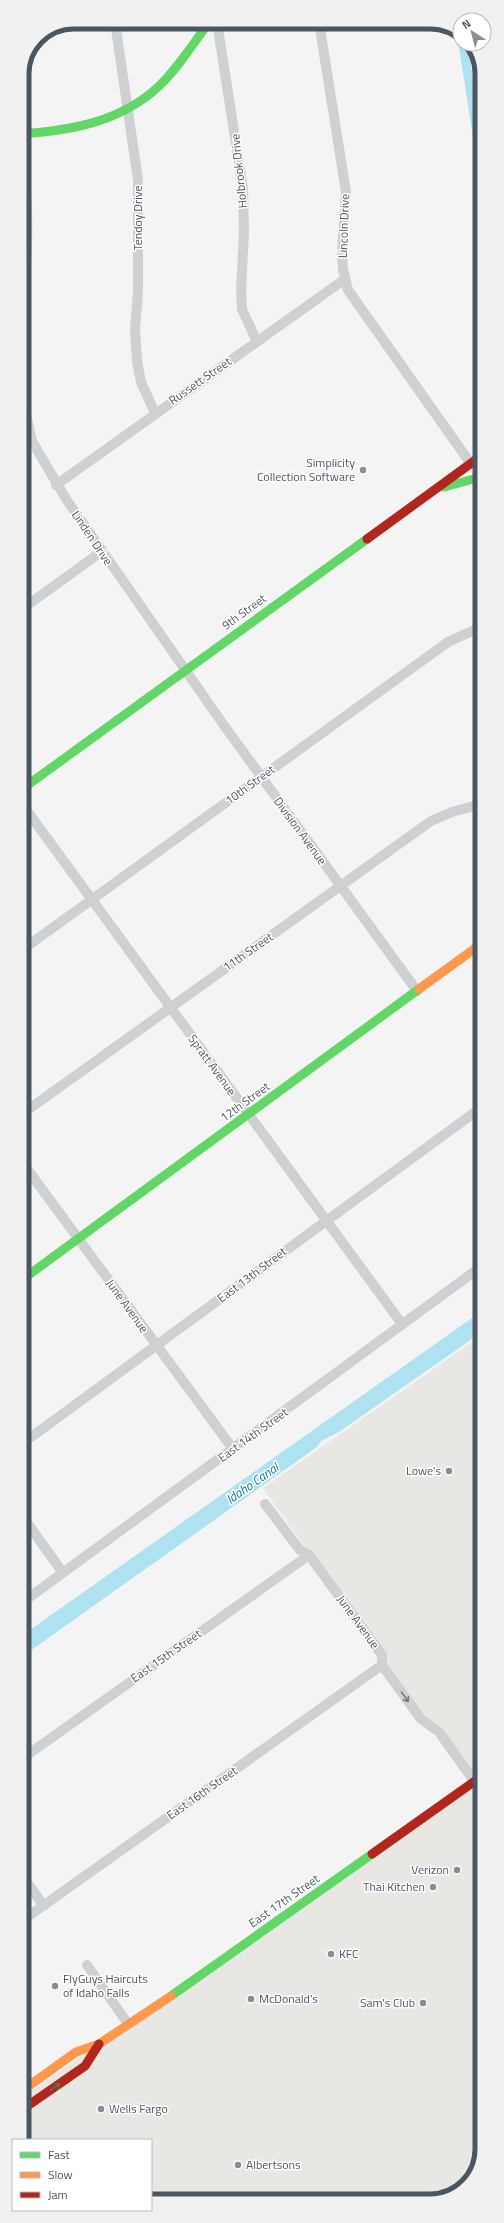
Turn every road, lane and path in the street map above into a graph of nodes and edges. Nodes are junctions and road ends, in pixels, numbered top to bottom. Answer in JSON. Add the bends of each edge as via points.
{"nodes":[{"id":1,"x":116,"y":29,"type":"edge"},
{"id":2,"x":205,"y":29,"type":"edge"},
{"id":3,"x":219,"y":29,"type":"edge"},
{"id":4,"x":320,"y":29,"type":"edge"},
{"id":5,"x":127,"y":111,"type":"junction"},
{"id":6,"x":29,"y":133,"type":"edge"},
{"id":7,"x":345,"y":279,"type":"junction"},
{"id":8,"x":257,"y":342,"type":"junction"},
{"id":9,"x":155,"y":413,"type":"junction"},
{"id":10,"x":29,"y":427,"type":"edge"},
{"id":11,"x":32,"y":441,"type":"junction"},
{"id":12,"x":29,"y":443,"type":"edge"},
{"id":13,"x":475,"y":461,"type":"edge"},
{"id":14,"x":471,"y":464,"type":"junction"},
{"id":15,"x":475,"y":479,"type":"edge"},
{"id":16,"x":56,"y":485,"type":"junction"},
{"id":17,"x":435,"y":489,"type":"junction"},
{"id":18,"x":101,"y":552,"type":"junction"},
{"id":19,"x":29,"y":604,"type":"edge"},
{"id":20,"x":475,"y":630,"type":"edge"},
{"id":21,"x":184,"y":670,"type":"junction"},
{"id":22,"x":261,"y":777,"type":"junction"},
{"id":23,"x":29,"y":784,"type":"edge"},
{"id":24,"x":475,"y":806,"type":"edge"},
{"id":25,"x":29,"y":813,"type":"edge"},
{"id":26,"x":341,"y":886,"type":"junction"},
{"id":27,"x":93,"y":899,"type":"junction"},
{"id":28,"x":29,"y":945,"type":"edge"},
{"id":29,"x":475,"y":948,"type":"edge"},
{"id":30,"x":417,"y":990,"type":"junction"},
{"id":31,"x":170,"y":1007,"type":"junction"},
{"id":32,"x":29,"y":1109,"type":"edge"},
{"id":33,"x":475,"y":1112,"type":"edge"},
{"id":34,"x":248,"y":1114,"type":"junction"},
{"id":35,"x":29,"y":1171,"type":"edge"},
{"id":36,"x":326,"y":1220,"type":"junction"},
{"id":37,"x":79,"y":1238,"type":"junction"},
{"id":38,"x":475,"y":1271,"type":"edge"},
{"id":39,"x":29,"y":1275,"type":"edge"},
{"id":40,"x":402,"y":1324,"type":"junction"},
{"id":41,"x":156,"y":1346,"type":"junction"},
{"id":42,"x":29,"y":1439,"type":"edge"},
{"id":43,"x":233,"y":1449,"type":"junction"},
{"id":44,"x":265,"y":1504,"type":"dead end"},
{"id":45,"x":29,"y":1525,"type":"edge"},
{"id":46,"x":309,"y":1555,"type":"junction"},
{"id":47,"x":63,"y":1573,"type":"junction"},
{"id":48,"x":29,"y":1598,"type":"edge"},
{"id":49,"x":382,"y":1665,"type":"junction"},
{"id":50,"x":29,"y":1754,"type":"edge"},
{"id":51,"x":475,"y":1774,"type":"edge"},
{"id":52,"x":475,"y":1780,"type":"edge"},
{"id":53,"x":29,"y":1886,"type":"edge"},
{"id":54,"x":44,"y":1906,"type":"junction"},
{"id":55,"x":29,"y":1916,"type":"edge"},
{"id":56,"x":87,"y":1965,"type":"dead end"},
{"id":57,"x":128,"y":2024,"type":"junction"},
{"id":58,"x":99,"y":2044,"type":"junction"},
{"id":59,"x":29,"y":2086,"type":"edge"},
{"id":60,"x":29,"y":2105,"type":"edge"}],
"edges":[{"from":1,"to":5,"type":"street","name":"Tendoy Drive"},
{"from":2,"to":5,"type":"street","via":[[158,87]]},
{"from":3,"to":8,"type":"street","name":"Holbrook Drive","via":[[243,189],[244,232],[240,291],[242,309]]},
{"from":4,"to":7,"type":"street","name":"Lincoln Drive","via":[[346,192],[342,254]]},
{"from":5,"to":6,"type":"street","via":[[81,127]]},
{"from":5,"to":9,"type":"street","name":"Tendoy Drive","via":[[138,180],[138,292],[134,329],[136,355],[141,382]]},
{"from":7,"to":8,"type":"street","name":"Russett Street"},
{"from":7,"to":14,"type":"street","name":"Lincoln Drive","via":[[348,290]]},
{"from":8,"to":9,"type":"street","name":"Russett Street"},
{"from":9,"to":16,"type":"street","name":"Russett Street"},
{"from":10,"to":11,"type":"street","name":"Linden Drive"},
{"from":11,"to":12,"type":"street"},
{"from":11,"to":16,"type":"street","name":"Linden Drive"},
{"from":13,"to":14,"type":"street","name":"9th Street"},
{"from":14,"to":17,"type":"street","name":"9th Street"},
{"from":15,"to":17,"type":"street"},
{"from":16,"to":18,"type":"street","name":"Linden Drive"},
{"from":17,"to":21,"type":"street","name":"9th Street"},
{"from":18,"to":19,"type":"street"},
{"from":18,"to":21,"type":"street","name":"Linden Drive"},
{"from":20,"to":22,"type":"street","name":"10th Street","via":[[448,642]]},
{"from":21,"to":22,"type":"street","name":"Division Avenue"},
{"from":21,"to":23,"type":"street","name":"9th Street"},
{"from":22,"to":26,"type":"street","name":"Division Avenue"},
{"from":22,"to":27,"type":"street","name":"10th Street"},
{"from":24,"to":26,"type":"street","name":"11th Street","via":[[431,821]]},
{"from":25,"to":27,"type":"street","name":"Spratt Avenue"},
{"from":26,"to":30,"type":"street","name":"Division Avenue"},
{"from":26,"to":31,"type":"street","name":"11th Street"},
{"from":27,"to":28,"type":"street","name":"10th Street"},
{"from":27,"to":31,"type":"street","name":"Spratt Avenue"},
{"from":29,"to":30,"type":"street","name":"12th Street"},
{"from":30,"to":34,"type":"street","name":"12th Street"},
{"from":31,"to":32,"type":"street","name":"11th Street"},
{"from":31,"to":34,"type":"street","name":"Spratt Avenue"},
{"from":33,"to":36,"type":"street","name":"East 13th Street"},
{"from":34,"to":36,"type":"street","name":"Spratt Avenue"},
{"from":34,"to":37,"type":"street","name":"12th Street"},
{"from":35,"to":37,"type":"street","name":"June Avenue"},
{"from":36,"to":40,"type":"street","name":"Spratt Avenue"},
{"from":36,"to":41,"type":"street","name":"East 13th Street"},
{"from":37,"to":39,"type":"street","name":"12th Street"},
{"from":37,"to":41,"type":"street","name":"June Avenue"},
{"from":38,"to":40,"type":"street","name":"East 14th Street"},
{"from":40,"to":43,"type":"street","name":"East 14th Street"},
{"from":41,"to":42,"type":"street","name":"East 13th Street"},
{"from":41,"to":43,"type":"street","name":"June Avenue"},
{"from":43,"to":47,"type":"street","name":"East 14th Street"},
{"from":44,"to":46,"type":"street","name":"June Avenue","via":[[300,1550]]},
{"from":45,"to":47,"type":"street"},
{"from":46,"to":49,"type":"street","name":"June Avenue","via":[[382,1655]]},
{"from":46,"to":50,"type":"street","name":"East 15th Street"},
{"from":47,"to":48,"type":"street","name":"East 14th Street"},
{"from":49,"to":51,"type":"street","name":"June Avenue","one_way":true,"via":[[421,1719],[439,1732]]},
{"from":49,"to":54,"type":"street","name":"East 16th Street"},
{"from":52,"to":57,"type":"street","name":"East 17th Street"},
{"from":53,"to":54,"type":"street"},
{"from":54,"to":55,"type":"street","name":"East 16th Street"},
{"from":56,"to":57,"type":"street"},
{"from":57,"to":58,"type":"street","name":"East 17th Street"},
{"from":58,"to":59,"type":"street","name":"East 17th Street","via":[[76,2052]]},
{"from":60,"to":58,"type":"street","name":"East 17th Street","one_way":true,"via":[[85,2066]]}]}
